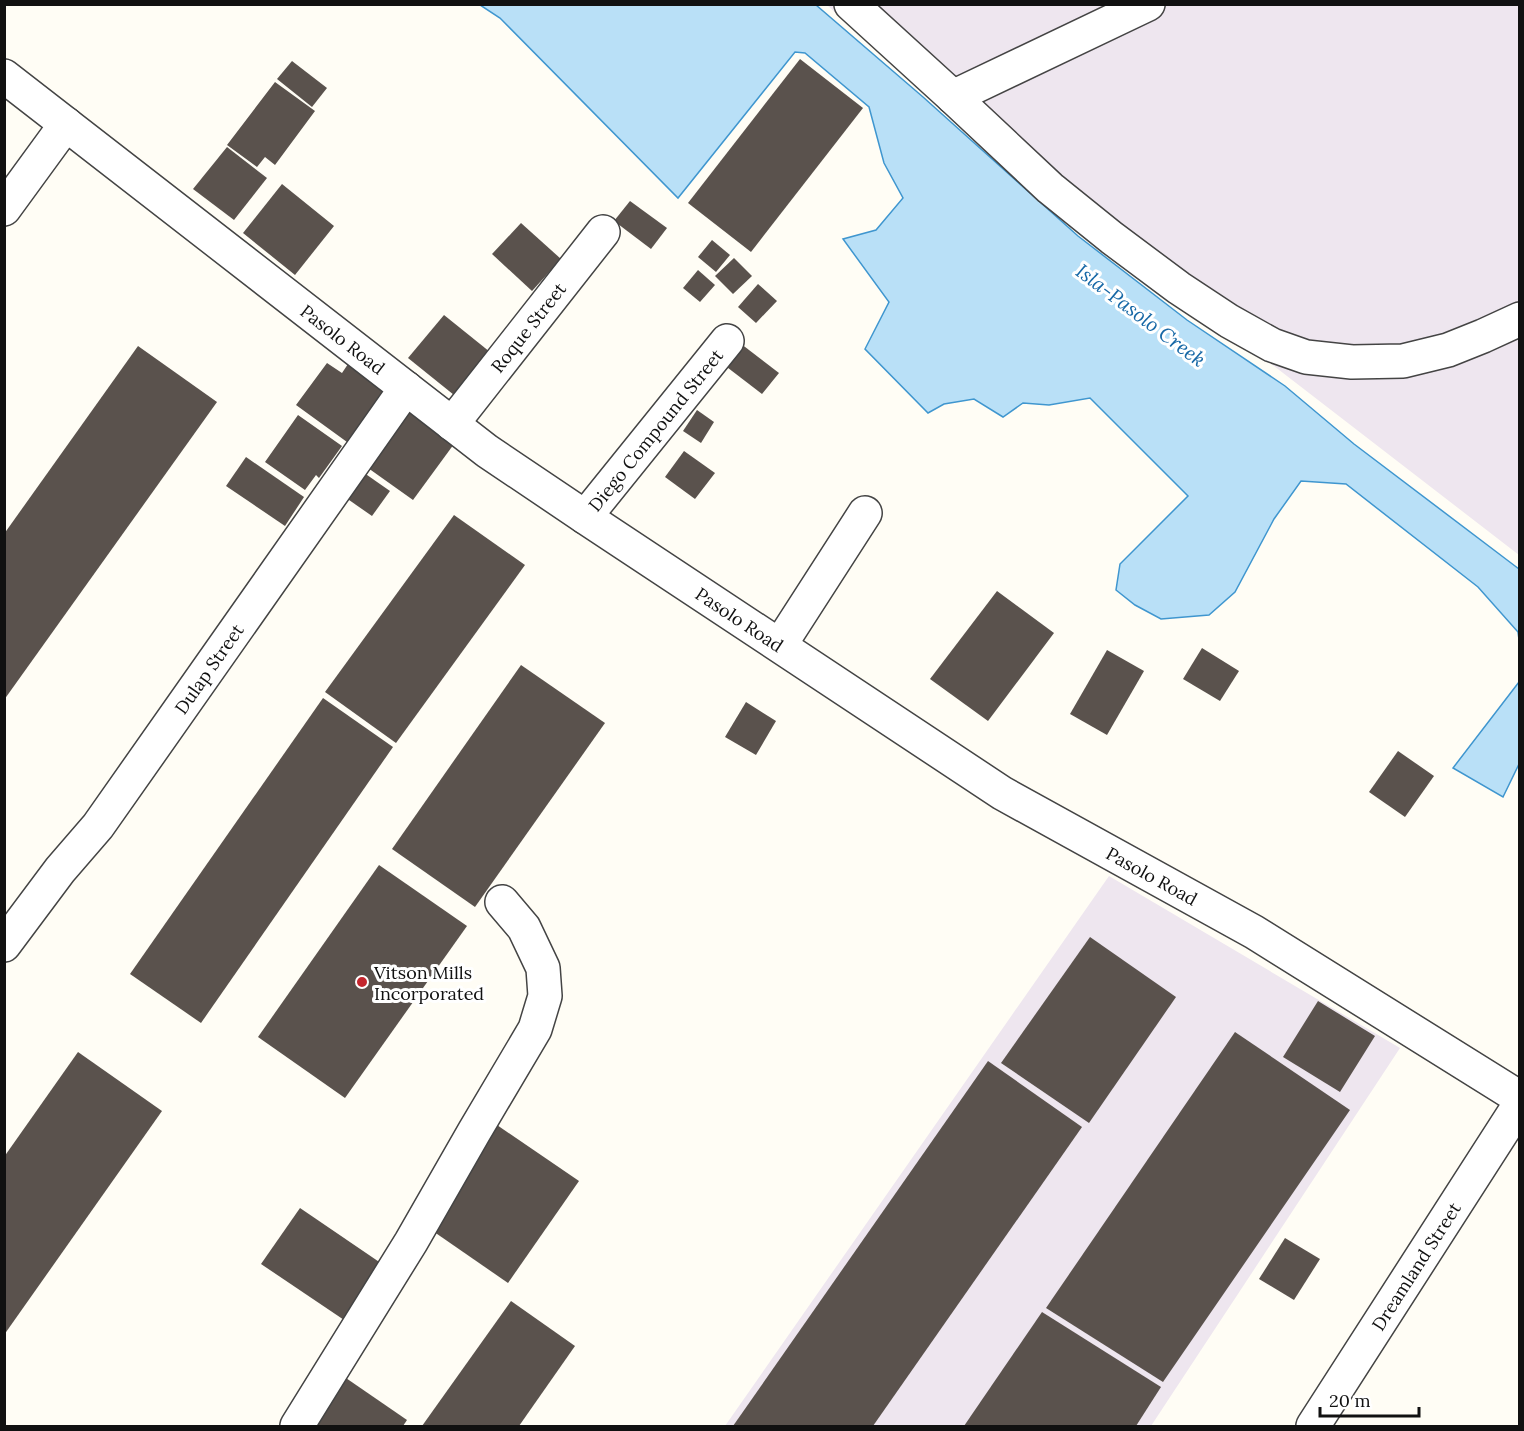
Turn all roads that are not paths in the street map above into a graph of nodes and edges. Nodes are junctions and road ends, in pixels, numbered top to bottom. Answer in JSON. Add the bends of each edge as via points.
{"nodes":[{"id":1,"x":851,"y":4,"type":"edge"},
{"id":2,"x":1148,"y":4,"type":"edge"},
{"id":3,"x":4,"y":76,"type":"edge"},
{"id":4,"x":953,"y":97,"type":"junction"},
{"id":5,"x":66,"y":124,"type":"junction"},
{"id":6,"x":4,"y":209,"type":"edge"},
{"id":7,"x":603,"y":232,"type":"dead end"},
{"id":8,"x":1520,"y":319,"type":"edge"},
{"id":9,"x":727,"y":341,"type":"dead end"},
{"id":10,"x":406,"y":388,"type":"junction"},
{"id":11,"x":452,"y":424,"type":"junction"},
{"id":12,"x":865,"y":513,"type":"dead end"},
{"id":13,"x":585,"y":517,"type":"junction"},
{"id":14,"x":780,"y":645,"type":"junction"},
{"id":15,"x":501,"y":902,"type":"dead end"},
{"id":16,"x":4,"y":945,"type":"edge"},
{"id":17,"x":1520,"y":1098,"type":"edge"},
{"id":18,"x":1520,"y":1104,"type":"edge"},
{"id":19,"x":297,"y":1426,"type":"edge"},
{"id":20,"x":1313,"y":1426,"type":"edge"}],
"edges":[{"from":1,"to":4,"type":"street"},
{"from":2,"to":4,"type":"street"},
{"from":3,"to":5,"type":"street","name":"Pasolo Road"},
{"from":4,"to":8,"type":"street","via":[[1050,188],[1112,238],[1179,288],[1272,345],[1306,357],[1352,362],[1403,361],[1448,350]]},
{"from":5,"to":6,"type":"street"},
{"from":5,"to":10,"type":"street","name":"Pasolo Road"},
{"from":7,"to":11,"type":"street","name":"Roque Street"},
{"from":9,"to":13,"type":"street","name":"Diego Compound Street"},
{"from":10,"to":11,"type":"street","name":"Pasolo Road"},
{"from":10,"to":16,"type":"street","name":"Dulap Street","via":[[98,826]]},
{"from":11,"to":13,"type":"street","name":"Pasolo Road"},
{"from":12,"to":14,"type":"street"},
{"from":13,"to":14,"type":"street","name":"Pasolo Road"},
{"from":14,"to":17,"type":"street","name":"Pasolo Road","via":[[1002,793],[1254,932]]},
{"from":15,"to":19,"type":"street","via":[[525,928],[543,968],[545,996],[535,1029],[411,1242]]},
{"from":18,"to":20,"type":"street","name":"Dreamland Street"}]}
